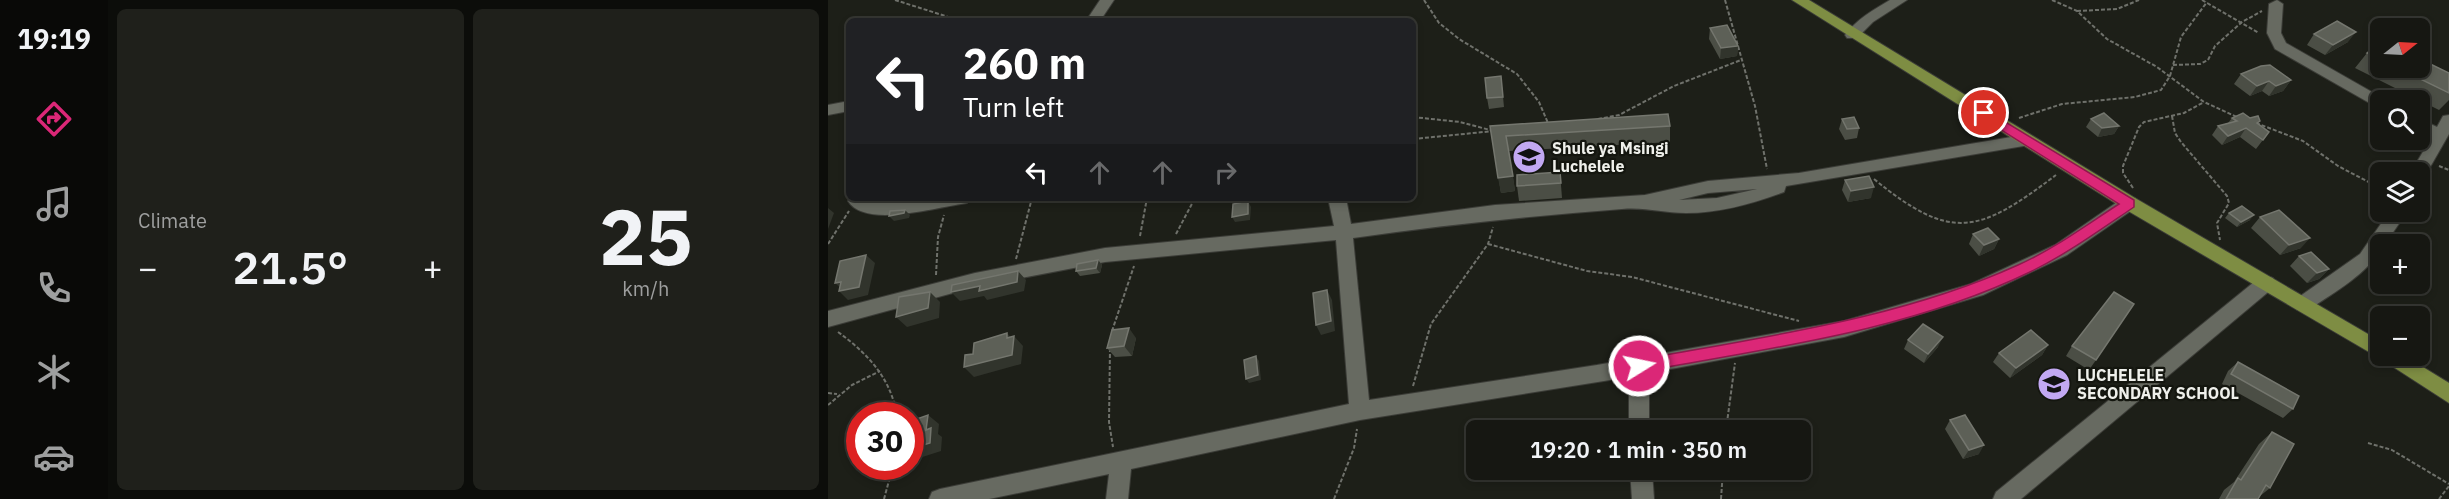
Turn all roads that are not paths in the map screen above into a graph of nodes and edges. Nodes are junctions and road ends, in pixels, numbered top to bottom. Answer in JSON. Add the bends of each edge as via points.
{"nodes":[{"id":1,"x":1107,"y":0,"type":"edge"},
{"id":2,"x":1799,"y":0,"type":"edge"},
{"id":3,"x":1900,"y":0,"type":"edge"},
{"id":4,"x":2276,"y":4,"type":"road end"},
{"id":5,"x":1095,"y":18,"type":"edge"},
{"id":6,"x":1852,"y":34,"type":"junction"},
{"id":7,"x":2370,"y":98,"type":"edge"},
{"id":8,"x":846,"y":107,"type":"edge"},
{"id":9,"x":828,"y":110,"type":"edge"},
{"id":10,"x":2449,"y":120,"type":"edge"},
{"id":11,"x":2430,"y":130,"type":"edge"},
{"id":12,"x":2439,"y":135,"type":"junction"},
{"id":13,"x":2029,"y":140,"type":"junction"},
{"id":14,"x":2424,"y":162,"type":"edge"},
{"id":15,"x":1799,"y":179,"type":"junction"},
{"id":16,"x":857,"y":201,"type":"road end"},
{"id":17,"x":939,"y":201,"type":"edge"},
{"id":18,"x":1338,"y":201,"type":"edge"},
{"id":19,"x":1645,"y":201,"type":"junction"},
{"id":20,"x":2129,"y":203,"type":"junction"},
{"id":21,"x":2391,"y":222,"type":"edge"},
{"id":22,"x":1344,"y":232,"type":"junction"},
{"id":23,"x":2266,"y":283,"type":"junction"},
{"id":24,"x":2303,"y":304,"type":"junction"},
{"id":25,"x":832,"y":325,"type":"edge"},
{"id":26,"x":2370,"y":345,"type":"edge"},
{"id":27,"x":1639,"y":366,"type":"junction"},
{"id":28,"x":2405,"y":366,"type":"edge"},
{"id":29,"x":2449,"y":394,"type":"edge"},
{"id":30,"x":1360,"y":411,"type":"junction"},
{"id":31,"x":1639,"y":420,"type":"edge"},
{"id":32,"x":1121,"y":463,"type":"junction"},
{"id":33,"x":1642,"y":480,"type":"edge"},
{"id":34,"x":940,"y":499,"type":"edge"},
{"id":35,"x":1117,"y":499,"type":"edge"},
{"id":36,"x":1643,"y":499,"type":"edge"},
{"id":37,"x":2004,"y":499,"type":"edge"}],
"edges":[{"from":1,"to":5,"type":"street"},
{"from":2,"to":6,"type":"main road"},
{"from":3,"to":6,"type":"street"},
{"from":4,"to":7,"type":"street","via":[[2274,33],[2280,46]]},
{"from":6,"to":13,"type":"main road"},
{"from":8,"to":9,"type":"street"},
{"from":10,"to":12,"type":"street"},
{"from":11,"to":12,"type":"street"},
{"from":12,"to":14,"type":"street"},
{"from":13,"to":15,"type":"street"},
{"from":13,"to":20,"type":"main road"},
{"from":15,"to":19,"type":"street","via":[[1708,187]]},
{"from":15,"to":19,"type":"street","via":[[1763,194],[1704,206],[1670,207]]},
{"from":16,"to":17,"type":"street","via":[[874,210]]},
{"from":18,"to":22,"type":"street"},
{"from":19,"to":22,"type":"street","via":[[1495,212]]},
{"from":20,"to":23,"type":"main road"},
{"from":20,"to":27,"type":"street","via":[[2061,250],[1976,290],[1844,329]]},
{"from":21,"to":24,"type":"street","via":[[2366,259]]},
{"from":22,"to":25,"type":"street","via":[[1161,248],[1002,273],[936,289]]},
{"from":22,"to":30,"type":"street"},
{"from":23,"to":24,"type":"main road"},
{"from":23,"to":37,"type":"street"},
{"from":24,"to":26,"type":"main road"},
{"from":27,"to":30,"type":"street"},
{"from":27,"to":31,"type":"street"},
{"from":28,"to":29,"type":"main road"},
{"from":30,"to":32,"type":"street"},
{"from":32,"to":34,"type":"street"},
{"from":32,"to":35,"type":"street"},
{"from":33,"to":36,"type":"street"}]}
